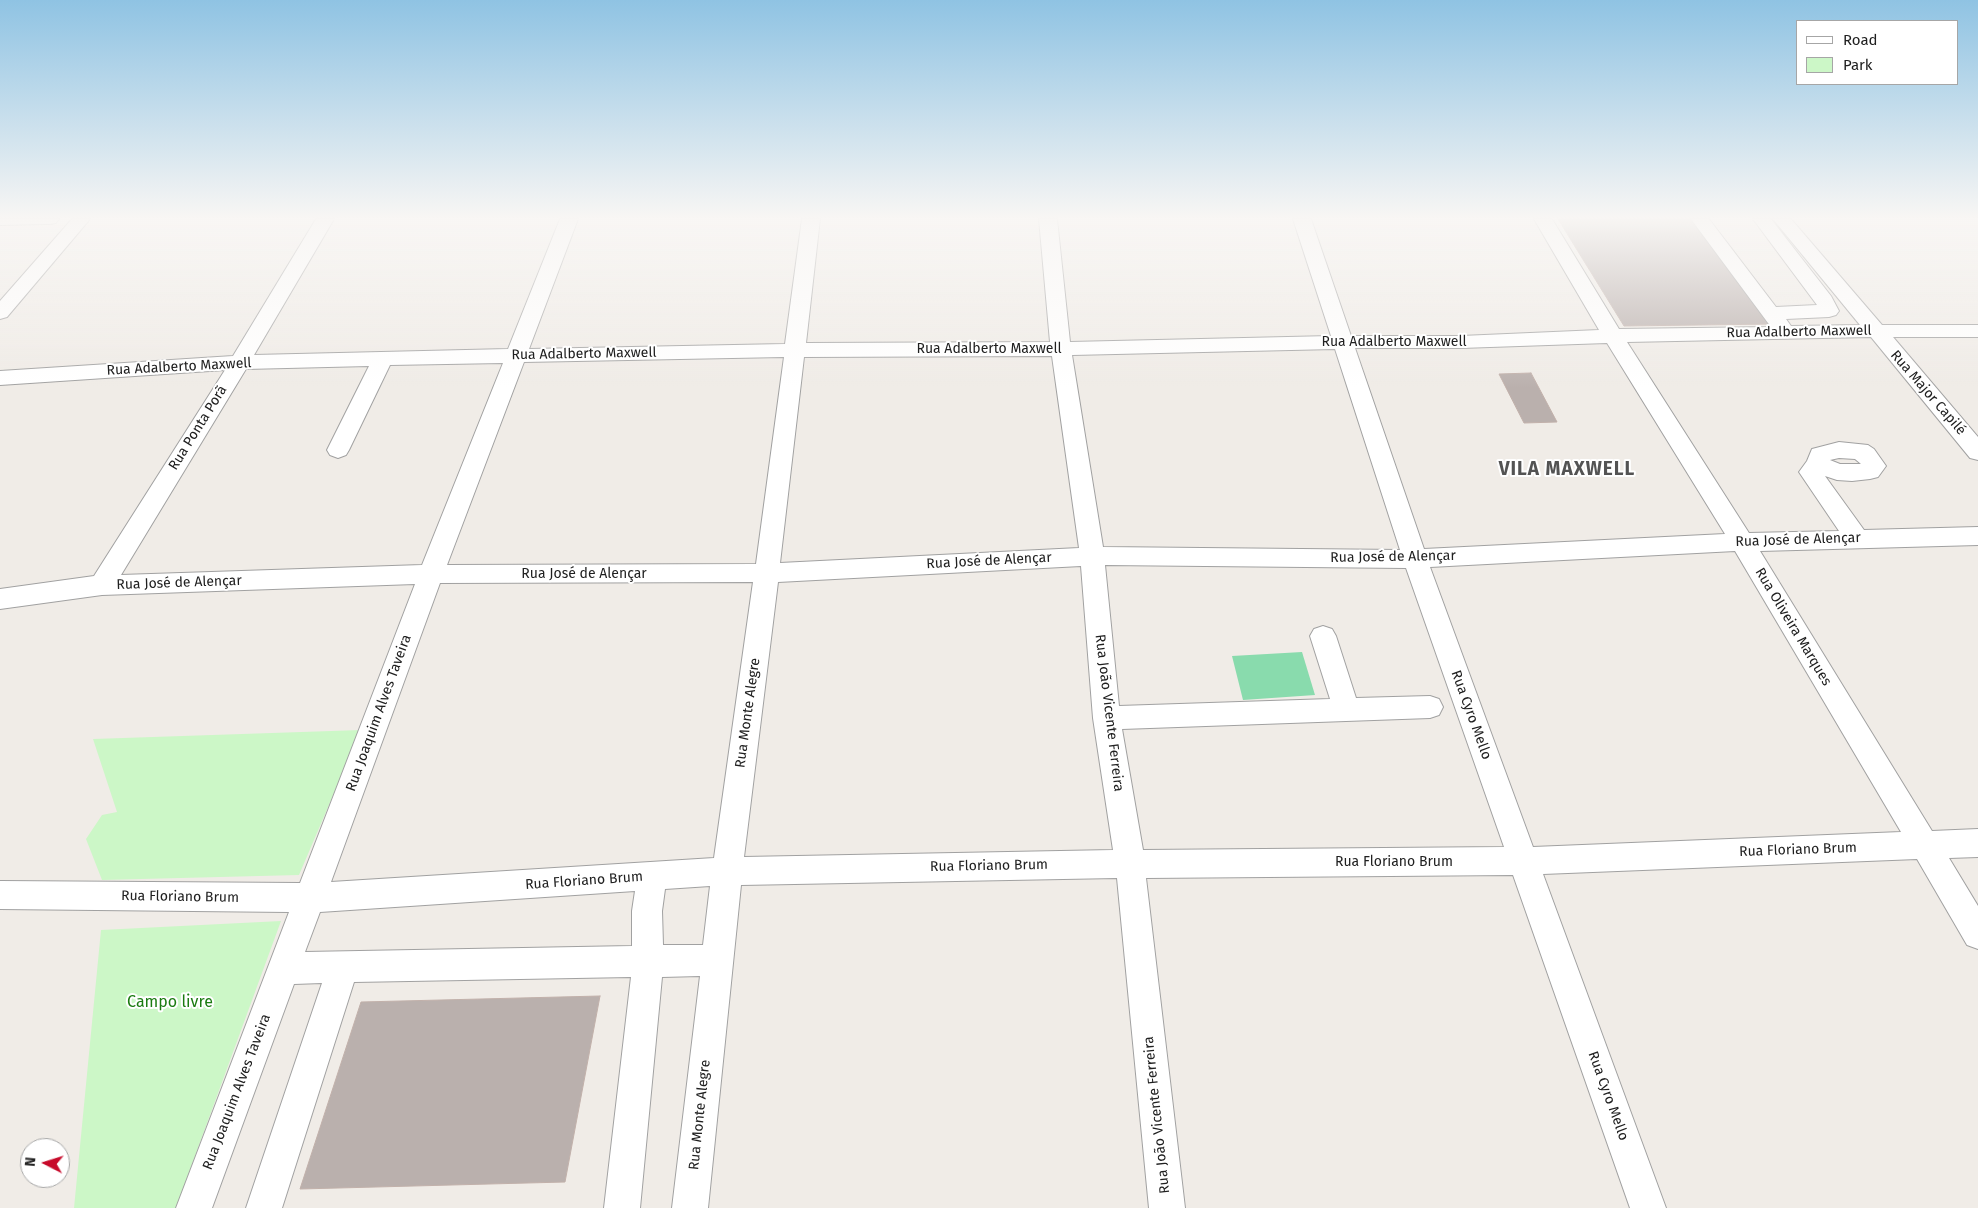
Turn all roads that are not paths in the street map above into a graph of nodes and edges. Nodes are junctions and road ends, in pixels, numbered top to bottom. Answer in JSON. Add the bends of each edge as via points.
{"nodes":[{"id":1,"x":32,"y":275,"type":"edge"},
{"id":2,"x":291,"y":275,"type":"edge"},
{"id":3,"x":546,"y":275,"type":"edge"},
{"id":4,"x":804,"y":275,"type":"edge"},
{"id":5,"x":1054,"y":275,"type":"edge"},
{"id":6,"x":1320,"y":275,"type":"edge"},
{"id":7,"x":1577,"y":275,"type":"edge"},
{"id":8,"x":1743,"y":275,"type":"edge"},
{"id":9,"x":1805,"y":275,"type":"edge"},
{"id":10,"x":1828,"y":275,"type":"edge"},
{"id":11,"x":0,"y":313,"type":"edge"},
{"id":12,"x":1772,"y":313,"type":"junction"},
{"id":13,"x":1874,"y":331,"type":"junction"},
{"id":14,"x":1978,"y":331,"type":"edge"},
{"id":15,"x":1786,"y":333,"type":"junction"},
{"id":16,"x":1613,"y":336,"type":"junction"},
{"id":17,"x":1342,"y":342,"type":"junction"},
{"id":18,"x":1061,"y":349,"type":"junction"},
{"id":19,"x":795,"y":350,"type":"junction"},
{"id":20,"x":514,"y":356,"type":"junction"},
{"id":21,"x":382,"y":360,"type":"junction"},
{"id":22,"x":240,"y":362,"type":"junction"},
{"id":23,"x":4,"y":382,"type":"edge"},
{"id":24,"x":338,"y":450,"type":"dead end"},
{"id":25,"x":1978,"y":452,"type":"edge"},
{"id":26,"x":1818,"y":464,"type":"dead end"},
{"id":27,"x":1978,"y":536,"type":"edge"},
{"id":28,"x":1858,"y":539,"type":"junction"},
{"id":29,"x":1742,"y":542,"type":"junction"},
{"id":30,"x":1092,"y":556,"type":"junction"},
{"id":31,"x":1415,"y":559,"type":"junction"},
{"id":32,"x":767,"y":573,"type":"junction"},
{"id":33,"x":431,"y":574,"type":"junction"},
{"id":34,"x":102,"y":585,"type":"junction"},
{"id":35,"x":0,"y":599,"type":"edge"},
{"id":36,"x":1323,"y":636,"type":"dead end"},
{"id":37,"x":1430,"y":707,"type":"dead end"},
{"id":38,"x":1347,"y":710,"type":"junction"},
{"id":39,"x":1106,"y":718,"type":"junction"},
{"id":40,"x":1978,"y":843,"type":"edge"},
{"id":41,"x":1925,"y":846,"type":"junction"},
{"id":42,"x":1522,"y":861,"type":"junction"},
{"id":43,"x":1130,"y":864,"type":"junction"},
{"id":44,"x":727,"y":871,"type":"junction"},
{"id":45,"x":652,"y":876,"type":"junction"},
{"id":46,"x":0,"y":895,"type":"edge"},
{"id":47,"x":310,"y":898,"type":"junction"},
{"id":48,"x":1978,"y":934,"type":"edge"},
{"id":49,"x":717,"y":960,"type":"junction"},
{"id":50,"x":648,"y":963,"type":"junction"},
{"id":51,"x":343,"y":967,"type":"junction"},
{"id":52,"x":284,"y":968,"type":"junction"},
{"id":53,"x":194,"y":1208,"type":"edge"},
{"id":54,"x":264,"y":1208,"type":"edge"},
{"id":55,"x":622,"y":1208,"type":"edge"},
{"id":56,"x":690,"y":1208,"type":"edge"},
{"id":57,"x":1167,"y":1208,"type":"edge"},
{"id":58,"x":1648,"y":1208,"type":"edge"}],
"edges":[{"from":1,"to":11,"type":"street"},
{"from":2,"to":22,"type":"street","name":"Rua Ponta Porã"},
{"from":3,"to":20,"type":"street","name":"Rua Joaquim Alves Taveira"},
{"from":4,"to":19,"type":"street","name":"Rua Monte Alegre"},
{"from":5,"to":18,"type":"street","name":"Rua João Vicente Ferreira"},
{"from":6,"to":17,"type":"street","name":"Rua Cyro Mello"},
{"from":7,"to":16,"type":"street","name":"Rua Oliveira Marques"},
{"from":8,"to":12,"type":"street"},
{"from":9,"to":12,"type":"street","via":[[1829,311]]},
{"from":10,"to":13,"type":"street","name":"Rua Major Capilé"},
{"from":12,"to":15,"type":"street"},
{"from":13,"to":14,"type":"street","name":"Rua Adalberto Maxwell"},
{"from":13,"to":15,"type":"street","name":"Rua Adalberto Maxwell"},
{"from":13,"to":25,"type":"street","name":"Rua Major Capilé"},
{"from":15,"to":16,"type":"street","name":"Rua Adalberto Maxwell"},
{"from":16,"to":17,"type":"street","name":"Rua Adalberto Maxwell","via":[[1461,342]]},
{"from":16,"to":29,"type":"street","name":"Rua Oliveira Marques"},
{"from":17,"to":18,"type":"street","name":"Rua Adalberto Maxwell"},
{"from":17,"to":31,"type":"street","name":"Rua Cyro Mello"},
{"from":18,"to":19,"type":"street","name":"Rua Adalberto Maxwell"},
{"from":18,"to":30,"type":"street","name":"Rua João Vicente Ferreira"},
{"from":19,"to":20,"type":"street","name":"Rua Adalberto Maxwell"},
{"from":19,"to":32,"type":"street","name":"Rua Monte Alegre"},
{"from":20,"to":21,"type":"street","name":"Rua Adalberto Maxwell"},
{"from":20,"to":33,"type":"street","name":"Rua Joaquim Alves Taveira"},
{"from":21,"to":22,"type":"street","name":"Rua Adalberto Maxwell"},
{"from":21,"to":24,"type":"street"},
{"from":22,"to":23,"type":"street","name":"Rua Adalberto Maxwell"},
{"from":22,"to":34,"type":"street","name":"Rua Ponta Porã"},
{"from":26,"to":28,"type":"street","via":[[1810,472]]},
{"from":27,"to":28,"type":"street","name":"Rua José de Alençar"},
{"from":28,"to":29,"type":"street","name":"Rua José de Alençar"},
{"from":29,"to":31,"type":"street","name":"Rua José de Alençar"},
{"from":29,"to":41,"type":"street","name":"Rua Oliveira Marques"},
{"from":30,"to":31,"type":"street","name":"Rua José de Alençar"},
{"from":30,"to":32,"type":"street","name":"Rua José de Alençar"},
{"from":30,"to":39,"type":"street","name":"Rua João Vicente Ferreira"},
{"from":31,"to":42,"type":"street","name":"Rua Cyro Mello"},
{"from":32,"to":33,"type":"street","name":"Rua José de Alençar"},
{"from":32,"to":44,"type":"street","name":"Rua Monte Alegre"},
{"from":33,"to":34,"type":"street","name":"Rua José de Alençar"},
{"from":33,"to":47,"type":"street","name":"Rua Joaquim Alves Taveira"},
{"from":34,"to":35,"type":"street","name":"Rua José de Alençar"},
{"from":36,"to":38,"type":"street"},
{"from":37,"to":38,"type":"street"},
{"from":38,"to":39,"type":"street"},
{"from":39,"to":43,"type":"street","name":"Rua João Vicente Ferreira"},
{"from":40,"to":41,"type":"street","name":"Rua Floriano Brum"},
{"from":41,"to":42,"type":"street","name":"Rua Floriano Brum"},
{"from":41,"to":48,"type":"street","name":"Rua Oliveira Marques"},
{"from":42,"to":43,"type":"street","name":"Rua Floriano Brum"},
{"from":42,"to":58,"type":"street","name":"Rua Cyro Mello"},
{"from":43,"to":44,"type":"street","name":"Rua Floriano Brum"},
{"from":43,"to":57,"type":"street","name":"Rua João Vicente Ferreira"},
{"from":44,"to":45,"type":"street","name":"Rua Floriano Brum"},
{"from":44,"to":49,"type":"street","name":"Rua Monte Alegre"},
{"from":45,"to":47,"type":"street","name":"Rua Floriano Brum"},
{"from":45,"to":50,"type":"street","via":[[647,911]]},
{"from":46,"to":47,"type":"street","name":"Rua Floriano Brum"},
{"from":47,"to":52,"type":"street","name":"Rua Joaquim Alves Taveira"},
{"from":49,"to":50,"type":"street"},
{"from":49,"to":56,"type":"street","name":"Rua Monte Alegre"},
{"from":50,"to":51,"type":"street"},
{"from":50,"to":55,"type":"street"},
{"from":51,"to":52,"type":"street"},
{"from":51,"to":54,"type":"street"},
{"from":52,"to":53,"type":"street","name":"Rua Joaquim Alves Taveira"}]}
